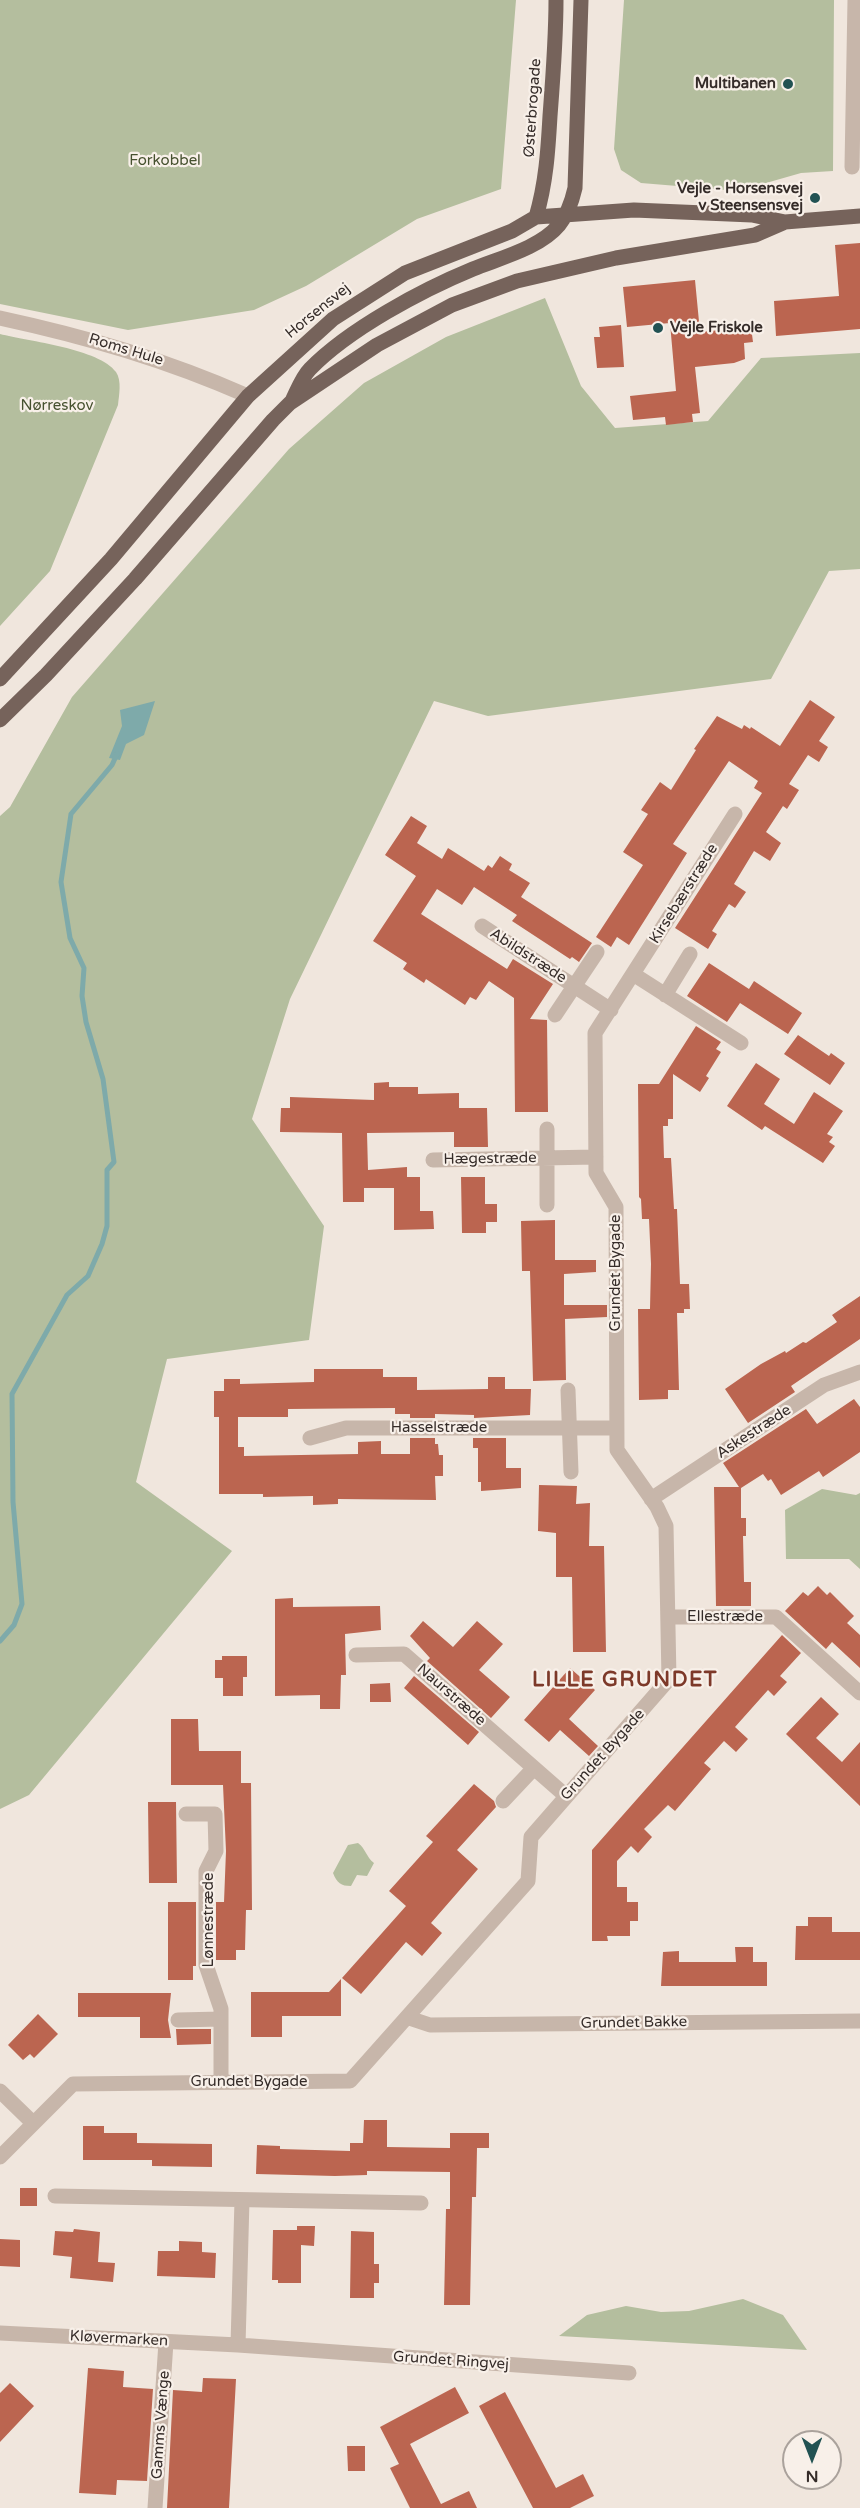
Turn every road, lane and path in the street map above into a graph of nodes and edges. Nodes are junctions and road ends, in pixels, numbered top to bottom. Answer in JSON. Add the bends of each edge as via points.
{"nodes":[{"id":1,"x":556,"y":0,"type":"edge"},
{"id":2,"x":581,"y":0,"type":"edge"},
{"id":3,"x":855,"y":0,"type":"edge"},
{"id":4,"x":852,"y":167,"type":"dead end"},
{"id":5,"x":566,"y":214,"type":"junction"},
{"id":6,"x":860,"y":216,"type":"edge"},
{"id":7,"x":536,"y":217,"type":"junction"},
{"id":8,"x":785,"y":222,"type":"junction"},
{"id":9,"x":0,"y":318,"type":"edge"},
{"id":10,"x":248,"y":396,"type":"junction"},
{"id":11,"x":290,"y":404,"type":"junction"},
{"id":12,"x":0,"y":679,"type":"edge"},
{"id":13,"x":0,"y":720,"type":"edge"},
{"id":14,"x":735,"y":814,"type":"dead end"},
{"id":15,"x":482,"y":926,"type":"dead end"},
{"id":16,"x":597,"y":952,"type":"dead end"},
{"id":17,"x":690,"y":954,"type":"dead end"},
{"id":18,"x":633,"y":974,"type":"junction"},
{"id":19,"x":575,"y":987,"type":"junction"},
{"id":20,"x":665,"y":995,"type":"junction"},
{"id":21,"x":611,"y":1010,"type":"junction"},
{"id":22,"x":555,"y":1016,"type":"dead end"},
{"id":23,"x":741,"y":1043,"type":"dead end"},
{"id":24,"x":547,"y":1129,"type":"dead end"},
{"id":25,"x":596,"y":1157,"type":"junction"},
{"id":26,"x":547,"y":1158,"type":"junction"},
{"id":27,"x":433,"y":1160,"type":"dead end"},
{"id":28,"x":547,"y":1205,"type":"dead end"},
{"id":29,"x":860,"y":1372,"type":"edge"},
{"id":30,"x":568,"y":1390,"type":"dead end"},
{"id":31,"x":570,"y":1427,"type":"junction"},
{"id":32,"x":616,"y":1428,"type":"junction"},
{"id":33,"x":310,"y":1437,"type":"dead end"},
{"id":34,"x":571,"y":1472,"type":"dead end"},
{"id":35,"x":651,"y":1498,"type":"junction"},
{"id":36,"x":669,"y":1617,"type":"junction"},
{"id":37,"x":356,"y":1655,"type":"dead end"},
{"id":38,"x":860,"y":1693,"type":"edge"},
{"id":39,"x":534,"y":1768,"type":"junction"},
{"id":40,"x":566,"y":1796,"type":"junction"},
{"id":41,"x":503,"y":1801,"type":"dead end"},
{"id":42,"x":186,"y":1814,"type":"dead end"},
{"id":43,"x":409,"y":2018,"type":"junction"},
{"id":44,"x":221,"y":2019,"type":"junction"},
{"id":45,"x":178,"y":2020,"type":"dead end"},
{"id":46,"x":860,"y":2021,"type":"edge"},
{"id":47,"x":221,"y":2082,"type":"junction"},
{"id":48,"x":0,"y":2091,"type":"edge"},
{"id":49,"x":33,"y":2123,"type":"junction"},
{"id":50,"x":0,"y":2157,"type":"edge"},
{"id":51,"x":55,"y":2196,"type":"dead end"},
{"id":52,"x":242,"y":2200,"type":"junction"},
{"id":53,"x":421,"y":2204,"type":"dead end"},
{"id":54,"x":0,"y":2333,"type":"edge"},
{"id":55,"x":166,"y":2342,"type":"junction"},
{"id":56,"x":238,"y":2345,"type":"junction"},
{"id":57,"x":274,"y":2348,"type":"joint"},
{"id":58,"x":629,"y":2373,"type":"dead end"},
{"id":59,"x":155,"y":2508,"type":"edge"}],
"edges":[{"from":1,"to":7,"type":"main road","name":"Østerbrogade","via":[[544,190]]},
{"from":2,"to":5,"type":"main road","via":[[575,188]]},
{"from":3,"to":4,"type":"street"},
{"from":5,"to":7,"type":"main road","name":"Horsensvej"},
{"from":5,"to":8,"type":"main road","name":"Horsensvej","via":[[634,210],[752,215]]},
{"from":5,"to":11,"type":"main road","via":[[542,239],[455,276],[354,334],[308,370]]},
{"from":6,"to":8,"type":"main road","name":"Horsensvej"},
{"from":7,"to":10,"type":"main road","name":"Horsensvej","via":[[512,231],[405,273],[370,293],[333,319]]},
{"from":8,"to":11,"type":"main road","name":"Horsensvej","via":[[755,236],[616,258],[508,284],[452,305],[377,345]]},
{"from":9,"to":10,"type":"street","name":"Roms Hule","via":[[71,333],[188,370]]},
{"from":10,"to":12,"type":"main road","name":"Horsensvej","via":[[111,559]]},
{"from":11,"to":13,"type":"main road","name":"Horsensvej","via":[[53,667]]},
{"from":14,"to":18,"type":"street","name":"Kirsebærstræde"},
{"from":15,"to":19,"type":"street","name":"Abildstræde"},
{"from":16,"to":19,"type":"street","name":"Abildstræde"},
{"from":17,"to":20,"type":"street"},
{"from":18,"to":20,"type":"street"},
{"from":18,"to":21,"type":"street","name":"Grundet Bygade"},
{"from":19,"to":21,"type":"street","name":"Abildstræde"},
{"from":19,"to":22,"type":"street","name":"Abildstræde"},
{"from":20,"to":23,"type":"street"},
{"from":21,"to":25,"type":"street","name":"Grundet Bygade","via":[[595,1033]]},
{"from":24,"to":26,"type":"street","name":"Hægestræde"},
{"from":25,"to":26,"type":"street","name":"Hægestræde"},
{"from":25,"to":32,"type":"street","name":"Grundet Bygade","via":[[596,1173],[616,1207]]},
{"from":26,"to":27,"type":"street","name":"Hægestræde"},
{"from":26,"to":28,"type":"street","name":"Hægestræde"},
{"from":29,"to":35,"type":"street","name":"Askestræde","via":[[824,1385]]},
{"from":30,"to":31,"type":"street"},
{"from":31,"to":32,"type":"street","name":"Hasselstræde"},
{"from":31,"to":33,"type":"street","name":"Hasselstræde","via":[[346,1428]]},
{"from":31,"to":34,"type":"street"},
{"from":32,"to":35,"type":"street","name":"Grundet Bygade","via":[[616,1450]]},
{"from":35,"to":36,"type":"street","name":"Grundet Bygade","via":[[666,1526]]},
{"from":36,"to":38,"type":"street","name":"Ellestræde","via":[[776,1617]]},
{"from":36,"to":40,"type":"street","name":"Grundet Bygade","via":[[669,1679]]},
{"from":37,"to":39,"type":"street","name":"Naurstræde","via":[[404,1654]]},
{"from":39,"to":40,"type":"street","name":"Naurstræde"},
{"from":39,"to":41,"type":"street"},
{"from":40,"to":43,"type":"street","name":"Grundet Bygade","via":[[531,1837],[528,1881]]},
{"from":42,"to":44,"type":"street","name":"Lønnestræde","via":[[215,1814],[216,1851],[206,1871],[206,1965]]},
{"from":43,"to":46,"type":"street","name":"Grundet Bakke","via":[[430,2025]]},
{"from":43,"to":47,"type":"street","name":"Grundet Bygade","via":[[350,2081]]},
{"from":44,"to":45,"type":"street"},
{"from":44,"to":47,"type":"street","name":"Lønnestræde"},
{"from":47,"to":49,"type":"street","name":"Grundet Bygade","via":[[73,2084]]},
{"from":48,"to":49,"type":"street"},
{"from":49,"to":50,"type":"street","name":"Grundet Bygade"},
{"from":51,"to":52,"type":"street"},
{"from":52,"to":53,"type":"street"},
{"from":52,"to":56,"type":"street"},
{"from":54,"to":55,"type":"street","name":"Kløvermarken"},
{"from":55,"to":56,"type":"street","name":"Kløvermarken"},
{"from":55,"to":59,"type":"street","name":"Gamms Vænge"},
{"from":56,"to":57,"type":"street","name":"Kløvermarken"},
{"from":57,"to":58,"type":"street","name":"Grundet Ringvej"}]}
